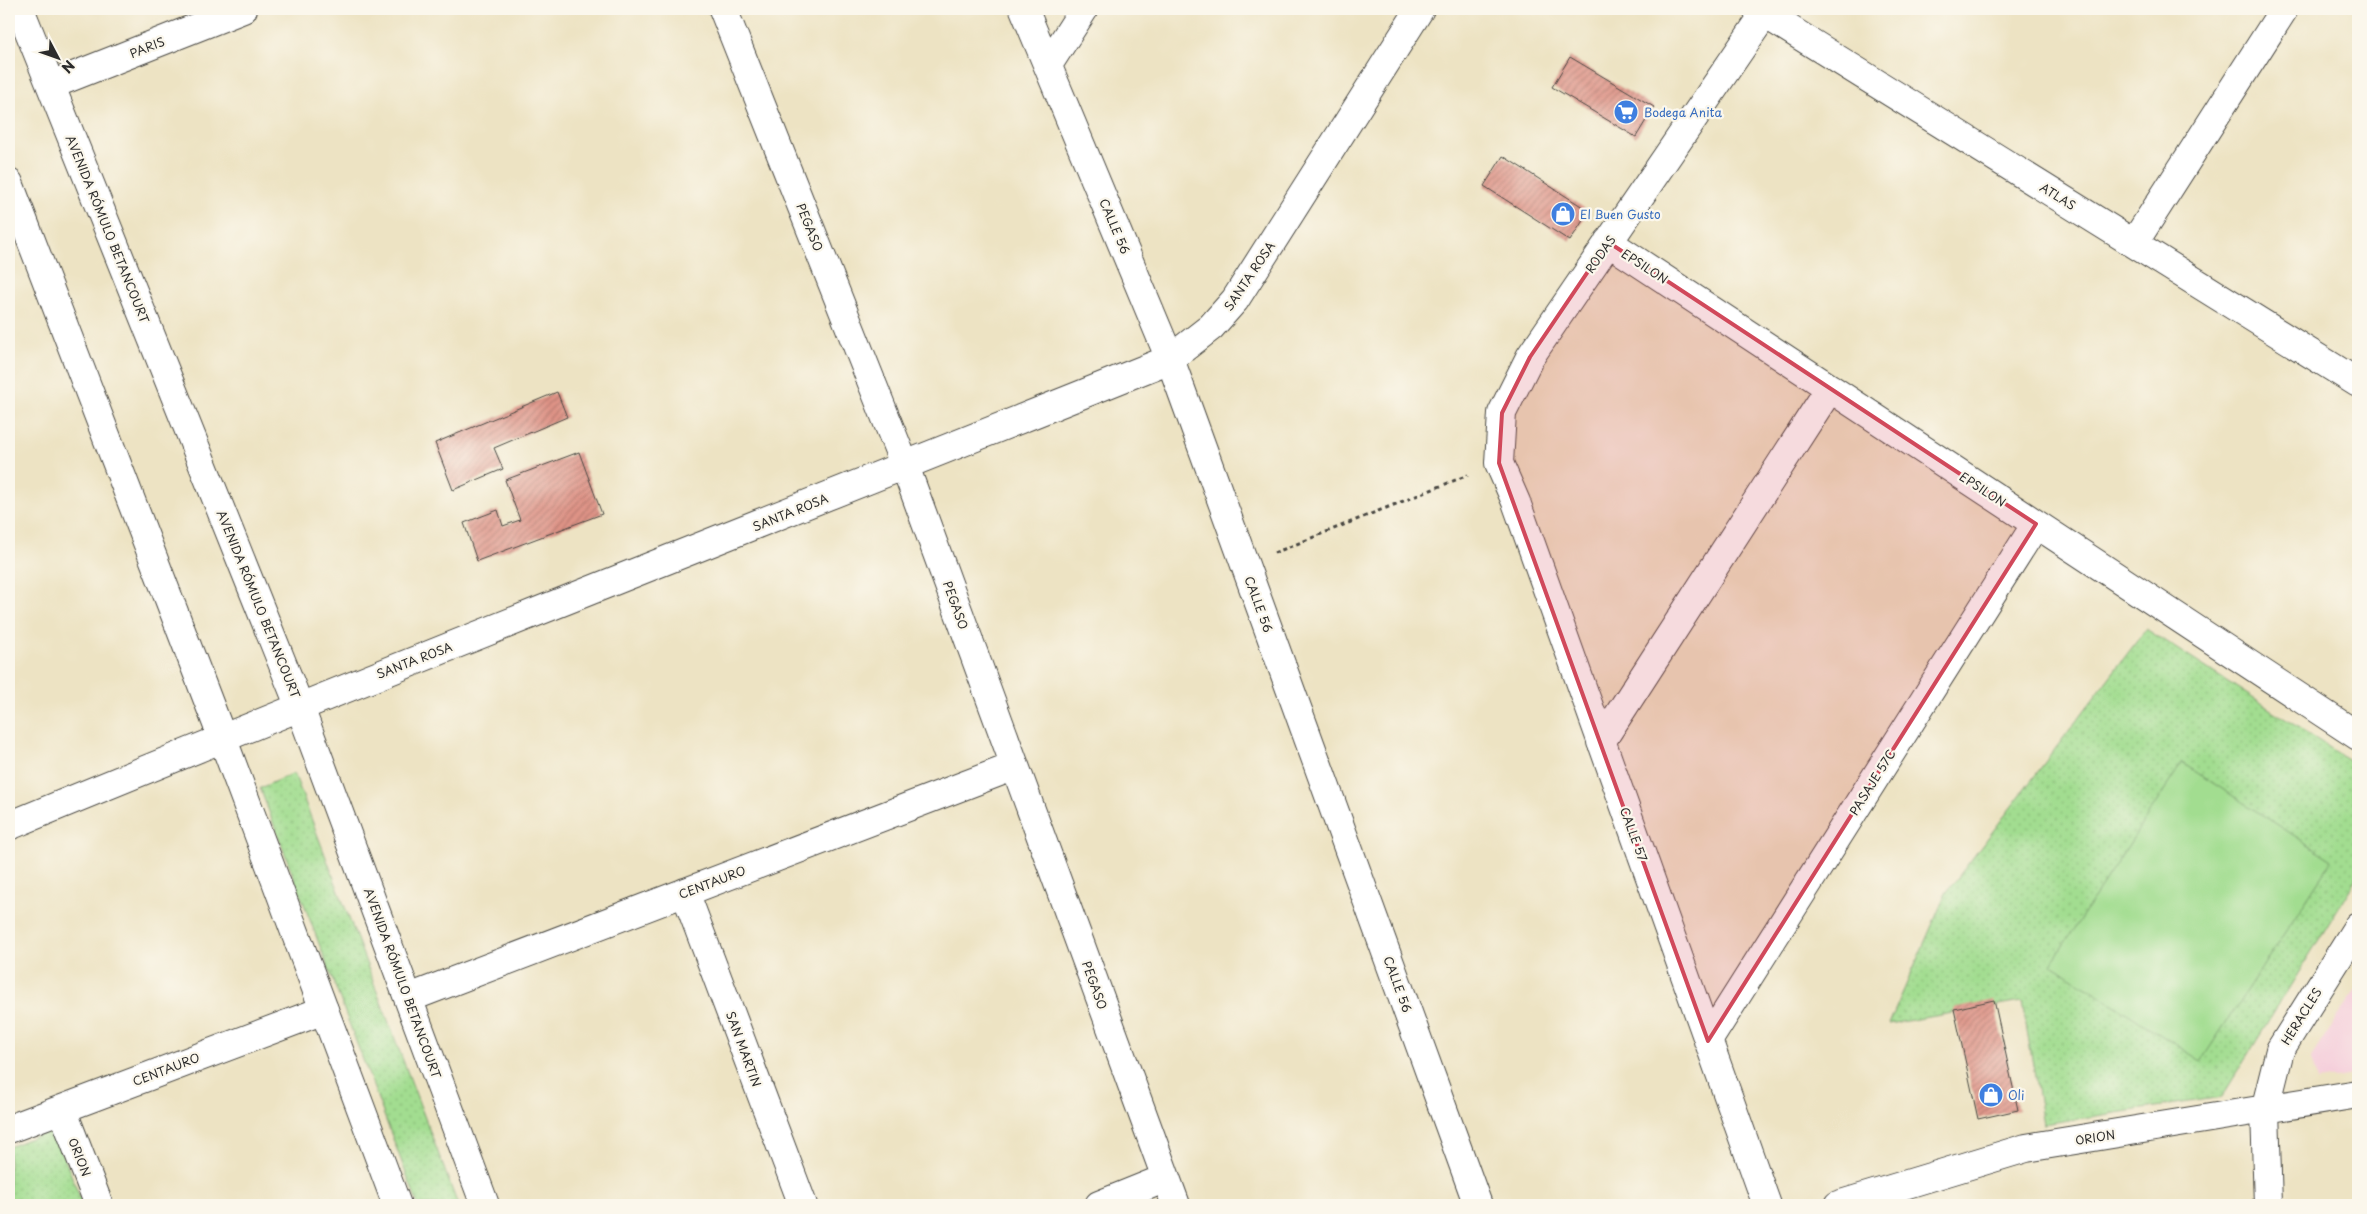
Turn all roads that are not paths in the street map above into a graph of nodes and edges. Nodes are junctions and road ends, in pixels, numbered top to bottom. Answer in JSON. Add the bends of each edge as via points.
{"nodes":[{"id":1,"x":20,"y":9,"type":"edge"},
{"id":2,"x":242,"y":9,"type":"edge"},
{"id":3,"x":723,"y":9,"type":"edge"},
{"id":4,"x":1024,"y":9,"type":"edge"},
{"id":5,"x":1084,"y":9,"type":"edge"},
{"id":6,"x":1420,"y":9,"type":"edge"},
{"id":7,"x":2284,"y":9,"type":"edge"},
{"id":8,"x":1763,"y":10,"type":"edge"},
{"id":9,"x":1048,"y":65,"type":"junction"},
{"id":10,"x":50,"y":86,"type":"junction"},
{"id":11,"x":9,"y":183,"type":"edge"},
{"id":12,"x":1608,"y":242,"type":"junction"},
{"id":13,"x":2134,"y":243,"type":"junction"},
{"id":14,"x":1170,"y":359,"type":"junction"},
{"id":15,"x":2358,"y":383,"type":"edge"},
{"id":16,"x":1830,"y":388,"type":"junction"},
{"id":17,"x":1499,"y":463,"type":"joint"},
{"id":18,"x":905,"y":466,"type":"junction"},
{"id":19,"x":2036,"y":524,"type":"junction"},
{"id":20,"x":300,"y":705,"type":"junction"},
{"id":21,"x":2358,"y":736,"type":"edge"},
{"id":22,"x":222,"y":737,"type":"junction"},
{"id":23,"x":1602,"y":742,"type":"junction"},
{"id":24,"x":1015,"y":766,"type":"junction"},
{"id":25,"x":9,"y":826,"type":"edge"},
{"id":26,"x":686,"y":892,"type":"junction"},
{"id":27,"x":2358,"y":926,"type":"edge"},
{"id":28,"x":409,"y":998,"type":"junction"},
{"id":29,"x":324,"y":1010,"type":"junction"},
{"id":30,"x":1708,"y":1041,"type":"junction"},
{"id":31,"x":2358,"y":1094,"type":"edge"},
{"id":32,"x":62,"y":1109,"type":"junction"},
{"id":33,"x":2265,"y":1110,"type":"junction"},
{"id":34,"x":9,"y":1129,"type":"edge"},
{"id":35,"x":1166,"y":1178,"type":"junction"},
{"id":36,"x":99,"y":1205,"type":"edge"},
{"id":37,"x":397,"y":1205,"type":"edge"},
{"id":38,"x":485,"y":1205,"type":"edge"},
{"id":39,"x":802,"y":1205,"type":"edge"},
{"id":40,"x":1099,"y":1205,"type":"edge"},
{"id":41,"x":1176,"y":1205,"type":"edge"},
{"id":42,"x":1478,"y":1205,"type":"edge"},
{"id":43,"x":1767,"y":1205,"type":"edge"},
{"id":44,"x":1838,"y":1205,"type":"edge"},
{"id":45,"x":2268,"y":1205,"type":"edge"}],
"edges":[{"from":1,"to":10,"type":"street","name":"AVENIDA RÓMULO BETANCOURT"},
{"from":2,"to":10,"type":"street","name":"PARIS"},
{"from":3,"to":18,"type":"street","name":"PEGASO"},
{"from":4,"to":9,"type":"street","name":"CALLE 56"},
{"from":5,"to":9,"type":"street"},
{"from":6,"to":14,"type":"street","name":"SANTA ROSA","via":[[1235,300],[1211,328]]},
{"from":7,"to":13,"type":"street"},
{"from":8,"to":12,"type":"street","name":"RODAS"},
{"from":8,"to":13,"type":"street","name":"ATLAS"},
{"from":9,"to":14,"type":"street","name":"CALLE 56"},
{"from":10,"to":20,"type":"street","name":"AVENIDA RÓMULO BETANCOURT"},
{"from":11,"to":22,"type":"street"},
{"from":12,"to":16,"type":"street","name":"EPSILON"},
{"from":12,"to":17,"type":"street","name":"RODAS","via":[[1530,357],[1502,413]]},
{"from":13,"to":15,"type":"street","name":"ATLAS"},
{"from":14,"to":18,"type":"street","name":"SANTA ROSA"},
{"from":14,"to":42,"type":"street","name":"CALLE 56"},
{"from":16,"to":19,"type":"street","name":"EPSILON"},
{"from":16,"to":23,"type":"street"},
{"from":17,"to":23,"type":"street","name":"CALLE 57"},
{"from":18,"to":20,"type":"street","name":"SANTA ROSA"},
{"from":18,"to":24,"type":"street","name":"PEGASO"},
{"from":19,"to":21,"type":"street","name":"EPSILON"},
{"from":19,"to":30,"type":"street","name":"PASAJE 57C"},
{"from":20,"to":22,"type":"street","name":"SANTA ROSA"},
{"from":20,"to":28,"type":"street","name":"AVENIDA RÓMULO BETANCOURT"},
{"from":22,"to":25,"type":"street","name":"SANTA ROSA"},
{"from":22,"to":29,"type":"street"},
{"from":23,"to":30,"type":"street","name":"CALLE 57"},
{"from":24,"to":26,"type":"street","name":"CENTAURO"},
{"from":24,"to":35,"type":"street","name":"PEGASO"},
{"from":26,"to":28,"type":"street","name":"CENTAURO"},
{"from":26,"to":39,"type":"street","name":"SAN MARTIN"},
{"from":27,"to":33,"type":"street","name":"HERACLES","via":[[2280,1050]]},
{"from":28,"to":38,"type":"street","name":"AVENIDA RÓMULO BETANCOURT"},
{"from":29,"to":32,"type":"street","name":"CENTAURO"},
{"from":29,"to":37,"type":"street"},
{"from":30,"to":43,"type":"street","name":"CALLE 57"},
{"from":31,"to":33,"type":"street","name":"ORION"},
{"from":32,"to":34,"type":"street","name":"CENTAURO"},
{"from":32,"to":36,"type":"street","name":"ORION"},
{"from":33,"to":44,"type":"street","name":"ORION","via":[[2026,1148]]},
{"from":33,"to":45,"type":"street","name":"HERACLES"},
{"from":35,"to":40,"type":"street"},
{"from":35,"to":41,"type":"street","name":"PEGASO"}]}
